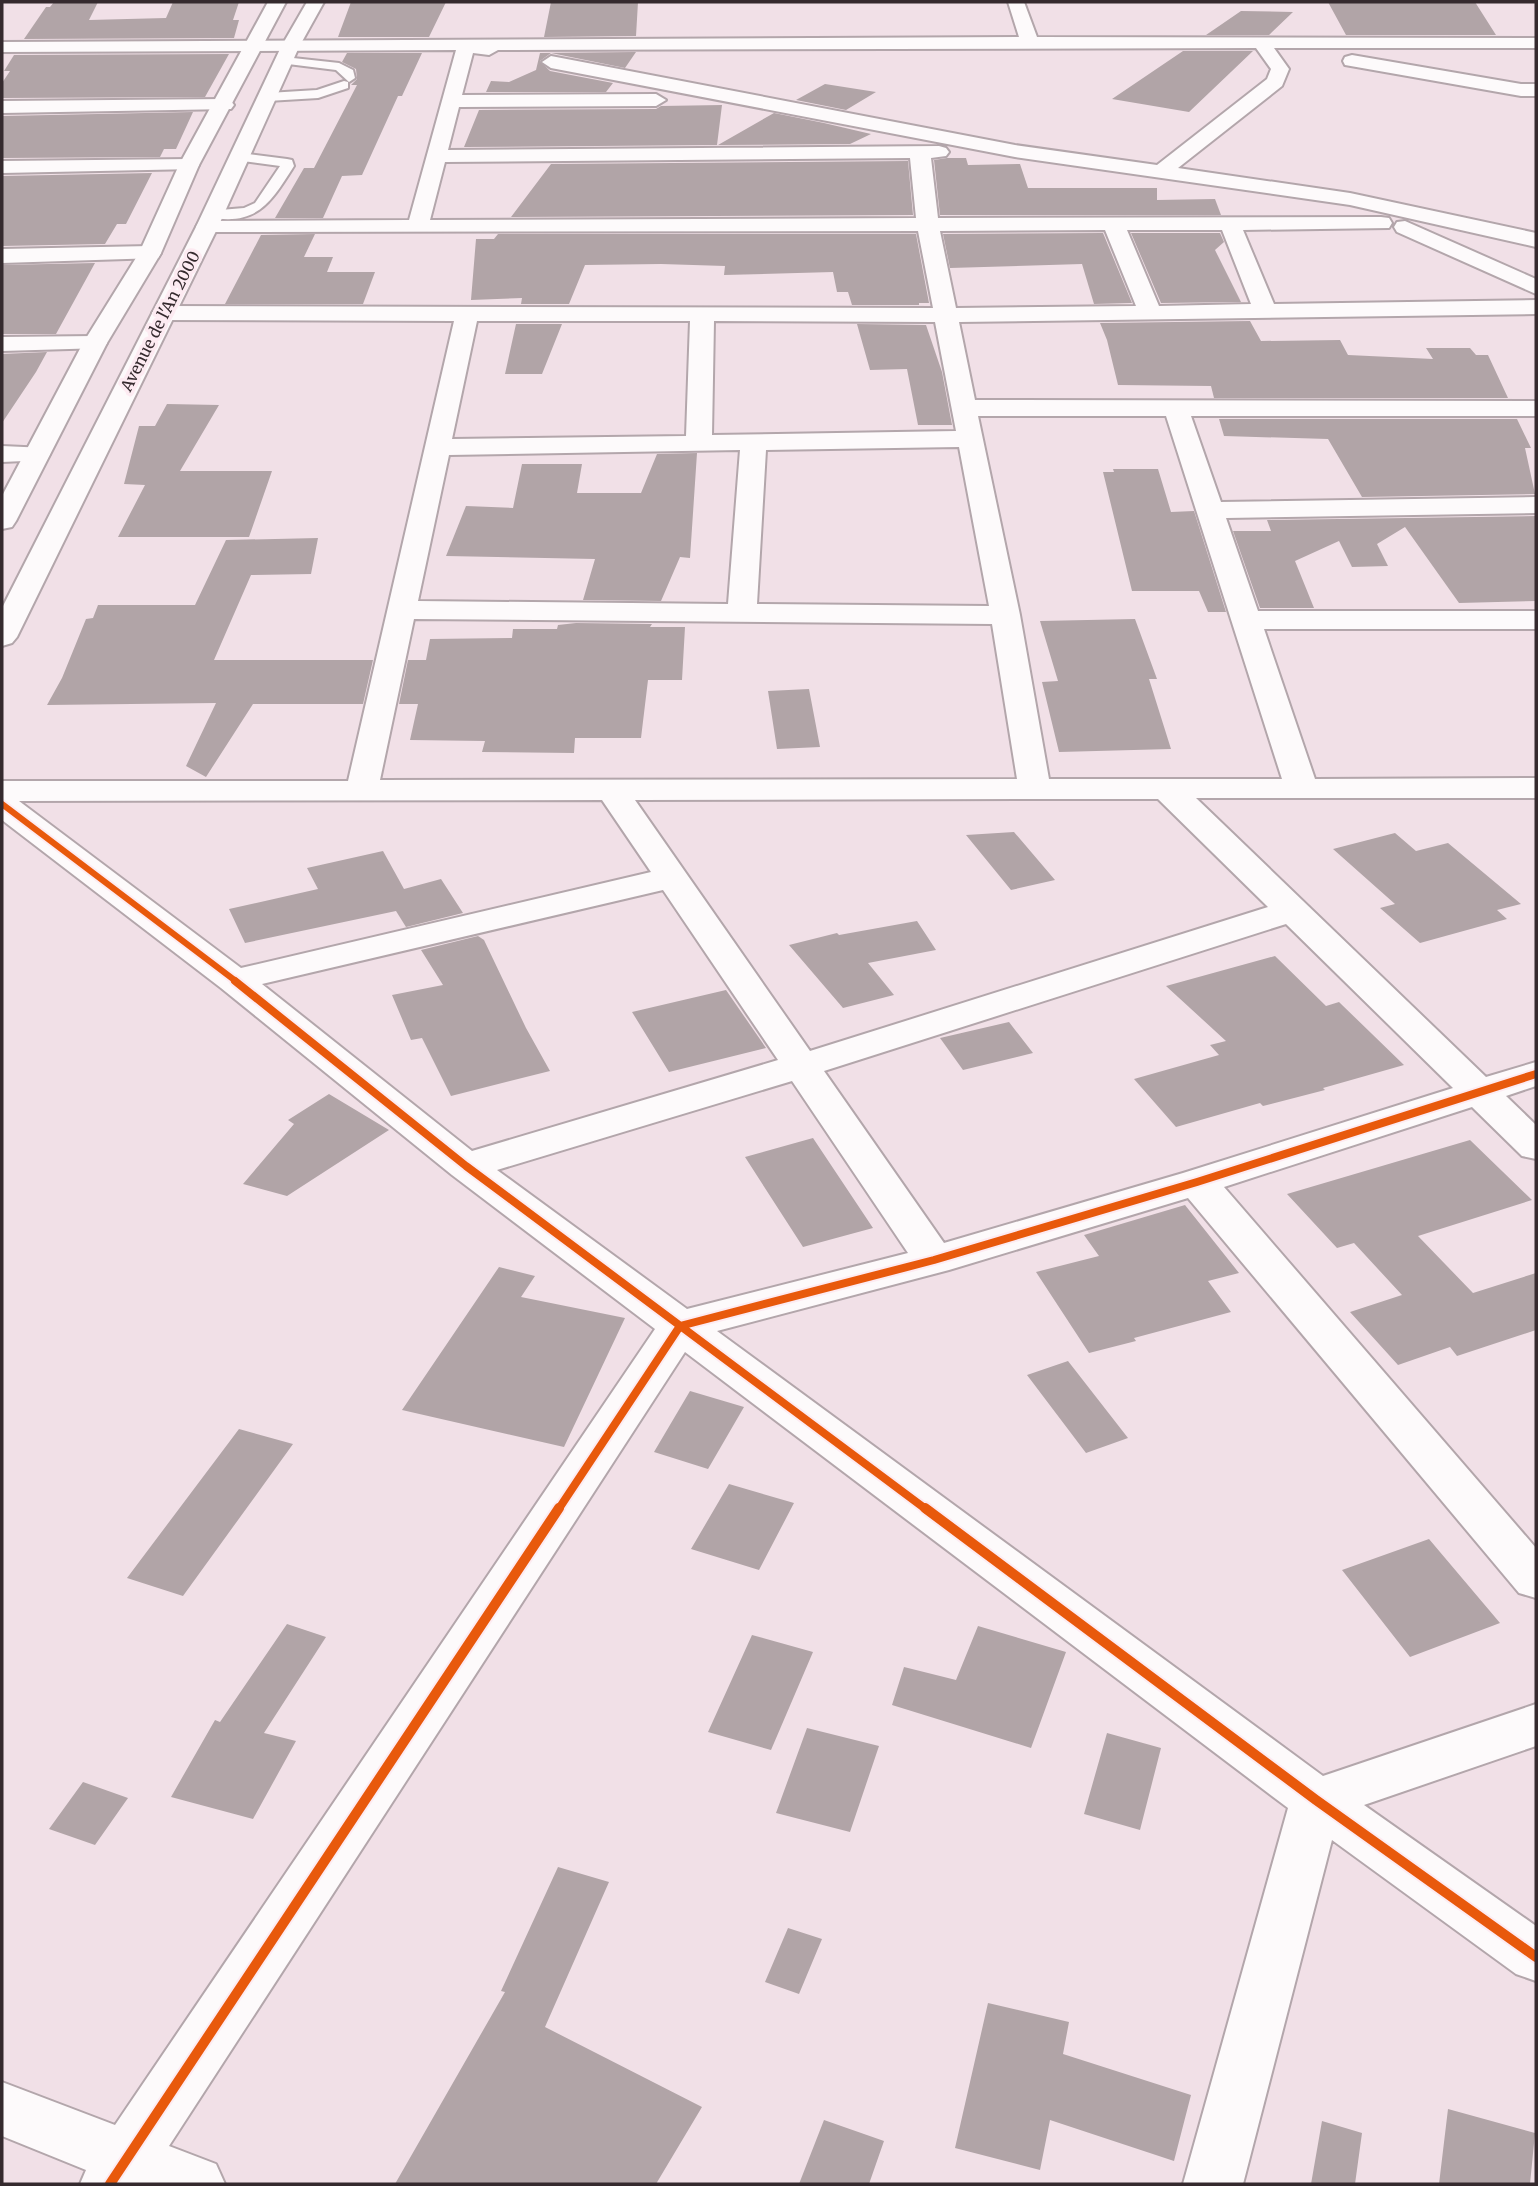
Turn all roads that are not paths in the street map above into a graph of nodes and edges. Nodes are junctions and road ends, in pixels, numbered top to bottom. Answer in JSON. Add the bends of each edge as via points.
{"nodes":[{"id":1,"x":276,"y":2,"type":"edge"},
{"id":2,"x":315,"y":2,"type":"edge"},
{"id":3,"x":1016,"y":2,"type":"edge"},
{"id":4,"x":1030,"y":42,"type":"junction"},
{"id":5,"x":1261,"y":42,"type":"junction"},
{"id":6,"x":1310,"y":42,"type":"junction"},
{"id":7,"x":1536,"y":43,"type":"edge"},
{"id":8,"x":253,"y":45,"type":"junction"},
{"id":9,"x":466,"y":46,"type":"junction"},
{"id":10,"x":2,"y":47,"type":"edge"},
{"id":11,"x":287,"y":54,"type":"junction"},
{"id":12,"x":1531,"y":91,"type":"edge"},
{"id":13,"x":268,"y":97,"type":"junction"},
{"id":14,"x":744,"y":99,"type":"junction"},
{"id":15,"x":452,"y":101,"type":"junction"},
{"id":16,"x":224,"y":105,"type":"junction"},
{"id":17,"x":2,"y":107,"type":"edge"},
{"id":18,"x":1015,"y":151,"type":"junction"},
{"id":19,"x":920,"y":154,"type":"junction"},
{"id":20,"x":437,"y":156,"type":"junction"},
{"id":21,"x":240,"y":157,"type":"junction"},
{"id":22,"x":189,"y":165,"type":"junction"},
{"id":23,"x":2,"y":167,"type":"edge"},
{"id":24,"x":1162,"y":172,"type":"junction"},
{"id":25,"x":1350,"y":199,"type":"junction"},
{"id":26,"x":210,"y":220,"type":"junction"},
{"id":27,"x":1396,"y":223,"type":"junction"},
{"id":28,"x":1113,"y":224,"type":"junction"},
{"id":29,"x":1230,"y":224,"type":"junction"},
{"id":30,"x":418,"y":225,"type":"junction"},
{"id":31,"x":928,"y":225,"type":"junction"},
{"id":32,"x":1536,"y":240,"type":"edge"},
{"id":33,"x":150,"y":253,"type":"junction"},
{"id":34,"x":2,"y":256,"type":"edge"},
{"id":35,"x":1536,"y":287,"type":"edge"},
{"id":36,"x":1536,"y":307,"type":"edge"},
{"id":37,"x":1265,"y":310,"type":"junction"},
{"id":38,"x":1150,"y":312,"type":"junction"},
{"id":39,"x":164,"y":313,"type":"junction"},
{"id":40,"x":467,"y":314,"type":"junction"},
{"id":41,"x":945,"y":315,"type":"junction"},
{"id":42,"x":702,"y":316,"type":"junction"},
{"id":43,"x":95,"y":343,"type":"junction"},
{"id":44,"x":2,"y":344,"type":"edge"},
{"id":45,"x":964,"y":408,"type":"junction"},
{"id":46,"x":1536,"y":408,"type":"edge"},
{"id":47,"x":1177,"y":410,"type":"junction"},
{"id":48,"x":970,"y":439,"type":"junction"},
{"id":49,"x":699,"y":443,"type":"junction"},
{"id":50,"x":753,"y":443,"type":"junction"},
{"id":51,"x":438,"y":447,"type":"junction"},
{"id":52,"x":2,"y":454,"type":"edge"},
{"id":53,"x":37,"y":454,"type":"junction"},
{"id":54,"x":1536,"y":505,"type":"edge"},
{"id":55,"x":1211,"y":510,"type":"junction"},
{"id":56,"x":2,"y":521,"type":"edge"},
{"id":57,"x":402,"y":610,"type":"junction"},
{"id":58,"x":742,"y":612,"type":"junction"},
{"id":59,"x":1005,"y":615,"type":"junction"},
{"id":60,"x":1248,"y":620,"type":"junction"},
{"id":61,"x":1536,"y":620,"type":"edge"},
{"id":62,"x":2,"y":638,"type":"edge"},
{"id":63,"x":1536,"y":788,"type":"edge"},
{"id":64,"x":1035,"y":789,"type":"junction"},
{"id":65,"x":1167,"y":789,"type":"junction"},
{"id":66,"x":1302,"y":789,"type":"junction"},
{"id":67,"x":362,"y":790,"type":"junction"},
{"id":68,"x":612,"y":790,"type":"junction"},
{"id":69,"x":2,"y":791,"type":"edge"},
{"id":70,"x":2,"y":804,"type":"edge"},
{"id":71,"x":671,"y":878,"type":"junction"},
{"id":72,"x":1294,"y":910,"type":"junction"},
{"id":73,"x":234,"y":979,"type":"junction"},
{"id":74,"x":800,"y":1066,"type":"junction"},
{"id":75,"x":1536,"y":1074,"type":"edge"},
{"id":76,"x":1480,"y":1092,"type":"junction"},
{"id":77,"x":1536,"y":1147,"type":"edge"},
{"id":78,"x":466,"y":1166,"type":"junction"},
{"id":79,"x":1197,"y":1182,"type":"junction"},
{"id":80,"x":934,"y":1260,"type":"junction"},
{"id":81,"x":680,"y":1326,"type":"junction"},
{"id":82,"x":1536,"y":1580,"type":"edge"},
{"id":83,"x":1536,"y":1725,"type":"edge"},
{"id":84,"x":1315,"y":1800,"type":"junction"},
{"id":85,"x":1536,"y":1957,"type":"edge"},
{"id":86,"x":2,"y":2109,"type":"edge"},
{"id":87,"x":118,"y":2170,"type":"edge"},
{"id":88,"x":195,"y":2184,"type":"edge"},
{"id":89,"x":1213,"y":2184,"type":"edge"}],
"edges":[{"from":1,"to":8,"type":"street"},
{"from":2,"to":11,"type":"street","name":"Avenue de l'An 2000"},
{"from":3,"to":4,"type":"street"},
{"from":4,"to":5,"type":"street"},
{"from":4,"to":9,"type":"street"},
{"from":5,"to":6,"type":"street"},
{"from":5,"to":24,"type":"street","via":[[1280,69],[1275,82]]},
{"from":6,"to":7,"type":"street"},
{"from":6,"to":12,"type":"street","via":[[1327,54],[1354,62]]},
{"from":8,"to":10,"type":"street"},
{"from":8,"to":11,"type":"street"},
{"from":8,"to":16,"type":"street"},
{"from":9,"to":11,"type":"street"},
{"from":9,"to":14,"type":"street"},
{"from":9,"to":15,"type":"street"},
{"from":11,"to":13,"type":"street","name":"Avenue de l'An 2000"},
{"from":11,"to":13,"type":"lane","via":[[339,67],[349,73],[346,81],[318,94]]},
{"from":13,"to":21,"type":"street","name":"Avenue de l'An 2000"},
{"from":14,"to":15,"type":"street"},
{"from":14,"to":18,"type":"street"},
{"from":15,"to":20,"type":"street"},
{"from":16,"to":17,"type":"street"},
{"from":16,"to":22,"type":"street"},
{"from":18,"to":19,"type":"street"},
{"from":18,"to":24,"type":"street"},
{"from":19,"to":20,"type":"street"},
{"from":19,"to":31,"type":"street"},
{"from":20,"to":30,"type":"street"},
{"from":21,"to":26,"type":"street","name":"Avenue de l'An 2000"},
{"from":21,"to":26,"type":"lane","via":[[288,166],[256,211]]},
{"from":22,"to":23,"type":"street"},
{"from":22,"to":33,"type":"street"},
{"from":24,"to":25,"type":"street"},
{"from":25,"to":27,"type":"street"},
{"from":25,"to":32,"type":"street"},
{"from":26,"to":30,"type":"street"},
{"from":26,"to":39,"type":"street","name":"Avenue de l'An 2000"},
{"from":27,"to":29,"type":"street"},
{"from":27,"to":35,"type":"street"},
{"from":28,"to":29,"type":"street"},
{"from":28,"to":31,"type":"street"},
{"from":28,"to":38,"type":"street"},
{"from":29,"to":37,"type":"street"},
{"from":30,"to":31,"type":"street"},
{"from":31,"to":41,"type":"street"},
{"from":33,"to":34,"type":"street"},
{"from":33,"to":43,"type":"street"},
{"from":36,"to":37,"type":"street"},
{"from":37,"to":38,"type":"street"},
{"from":38,"to":41,"type":"street"},
{"from":39,"to":40,"type":"street"},
{"from":39,"to":62,"type":"street","name":"Avenue de l'An 2000"},
{"from":40,"to":42,"type":"street"},
{"from":40,"to":51,"type":"street"},
{"from":41,"to":42,"type":"street"},
{"from":41,"to":45,"type":"street"},
{"from":42,"to":49,"type":"street"},
{"from":43,"to":44,"type":"street"},
{"from":43,"to":53,"type":"street"},
{"from":45,"to":47,"type":"street"},
{"from":45,"to":48,"type":"street"},
{"from":46,"to":47,"type":"street"},
{"from":47,"to":55,"type":"street"},
{"from":48,"to":50,"type":"street"},
{"from":48,"to":59,"type":"street"},
{"from":49,"to":50,"type":"street"},
{"from":49,"to":51,"type":"street"},
{"from":50,"to":58,"type":"street"},
{"from":51,"to":57,"type":"street"},
{"from":52,"to":53,"type":"street"},
{"from":53,"to":56,"type":"street"},
{"from":54,"to":55,"type":"street"},
{"from":55,"to":60,"type":"street"},
{"from":57,"to":58,"type":"street"},
{"from":57,"to":67,"type":"street"},
{"from":58,"to":59,"type":"street"},
{"from":59,"to":64,"type":"street"},
{"from":60,"to":61,"type":"street"},
{"from":60,"to":66,"type":"street"},
{"from":63,"to":66,"type":"street"},
{"from":64,"to":65,"type":"street"},
{"from":64,"to":68,"type":"street"},
{"from":65,"to":66,"type":"street"},
{"from":65,"to":72,"type":"street"},
{"from":67,"to":68,"type":"street"},
{"from":67,"to":69,"type":"street"},
{"from":68,"to":71,"type":"street"},
{"from":70,"to":73,"type":"street"},
{"from":71,"to":73,"type":"street"},
{"from":71,"to":74,"type":"street"},
{"from":72,"to":74,"type":"street"},
{"from":72,"to":76,"type":"street"},
{"from":73,"to":78,"type":"street"},
{"from":74,"to":78,"type":"street"},
{"from":74,"to":80,"type":"street"},
{"from":75,"to":76,"type":"street"},
{"from":76,"to":77,"type":"street"},
{"from":76,"to":79,"type":"street"},
{"from":78,"to":81,"type":"street"},
{"from":79,"to":80,"type":"street"},
{"from":79,"to":82,"type":"street"},
{"from":80,"to":81,"type":"street"},
{"from":81,"to":84,"type":"street"},
{"from":81,"to":87,"type":"street"},
{"from":83,"to":84,"type":"street"},
{"from":84,"to":85,"type":"street"},
{"from":84,"to":89,"type":"street"},
{"from":86,"to":87,"type":"street"},
{"from":87,"to":88,"type":"street"}]}
